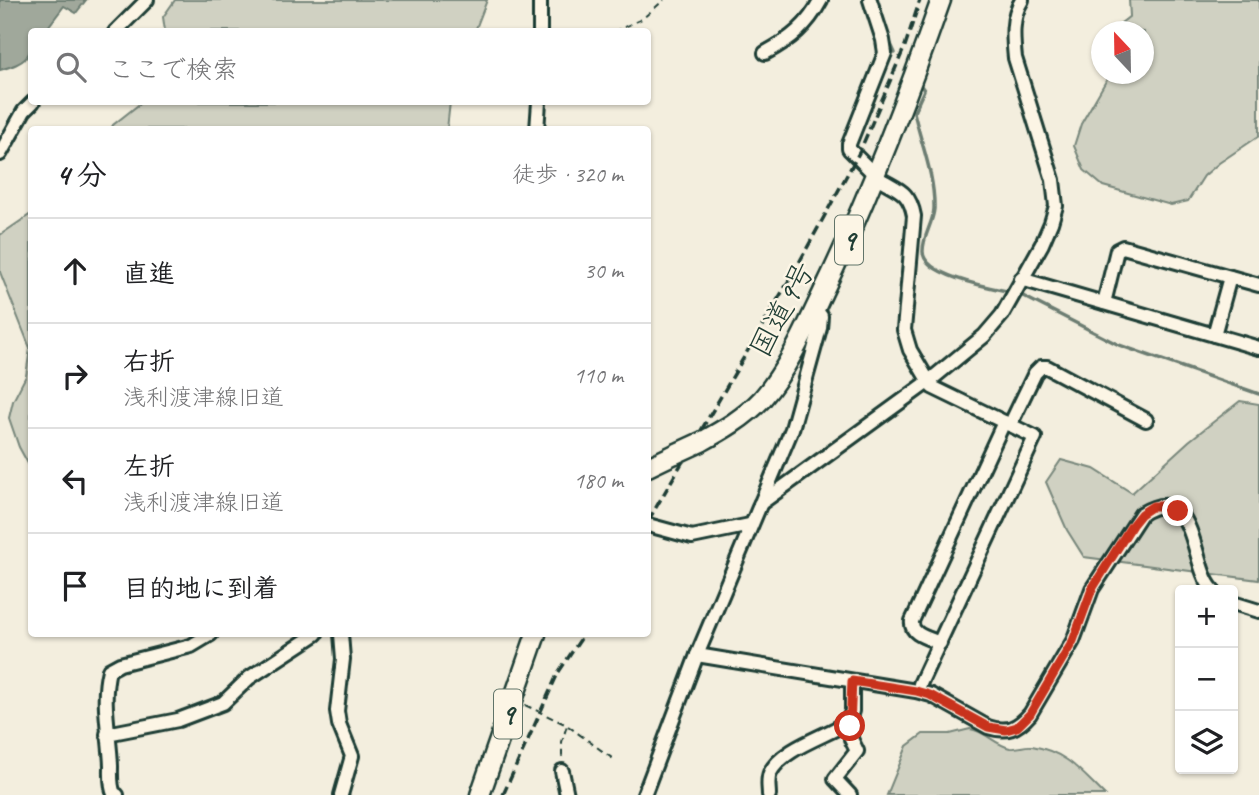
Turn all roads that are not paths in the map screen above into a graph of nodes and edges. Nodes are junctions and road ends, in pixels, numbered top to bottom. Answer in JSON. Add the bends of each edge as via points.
{"nodes":[{"id":1,"x":147,"y":0,"type":"edge"},
{"id":2,"x":540,"y":0,"type":"edge"},
{"id":3,"x":821,"y":0,"type":"edge"},
{"id":4,"x":870,"y":0,"type":"edge"},
{"id":5,"x":942,"y":0,"type":"edge"},
{"id":6,"x":1022,"y":0,"type":"edge"},
{"id":7,"x":119,"y":28,"type":"edge"},
{"id":8,"x":540,"y":28,"type":"edge"},
{"id":9,"x":765,"y":53,"type":"dead end"},
{"id":10,"x":30,"y":105,"type":"edge"},
{"id":11,"x":538,"y":105,"type":"edge"},
{"id":12,"x":537,"y":126,"type":"edge"},
{"id":13,"x":0,"y":154,"type":"edge"},
{"id":14,"x":877,"y":177,"type":"junction"},
{"id":15,"x":1230,"y":277,"type":"junction"},
{"id":16,"x":1021,"y":279,"type":"junction"},
{"id":17,"x":1259,"y":285,"type":"edge"},
{"id":18,"x":1104,"y":303,"type":"junction"},
{"id":19,"x":815,"y":310,"type":"junction"},
{"id":20,"x":1214,"y":335,"type":"junction"},
{"id":21,"x":1259,"y":348,"type":"edge"},
{"id":22,"x":928,"y":383,"type":"junction"},
{"id":23,"x":1146,"y":420,"type":"dead end"},
{"id":24,"x":1007,"y":424,"type":"junction"},
{"id":25,"x":651,"y":466,"type":"edge"},
{"id":26,"x":760,"y":504,"type":"junction"},
{"id":27,"x":750,"y":525,"type":"junction"},
{"id":28,"x":651,"y":526,"type":"edge"},
{"id":29,"x":1208,"y":585,"type":"edge"},
{"id":30,"x":1238,"y":605,"type":"edge"},
{"id":31,"x":1259,"y":611,"type":"edge"},
{"id":32,"x":206,"y":637,"type":"edge"},
{"id":33,"x":311,"y":637,"type":"edge"},
{"id":34,"x":341,"y":637,"type":"edge"},
{"id":35,"x":535,"y":637,"type":"edge"},
{"id":36,"x":940,"y":643,"type":"junction"},
{"id":37,"x":696,"y":655,"type":"junction"},
{"id":38,"x":852,"y":681,"type":"junction"},
{"id":39,"x":920,"y":684,"type":"dead end"},
{"id":40,"x":850,"y":719,"type":"junction"},
{"id":41,"x":107,"y":734,"type":"junction"},
{"id":42,"x":562,"y":771,"type":"road end"},
{"id":43,"x":645,"y":794,"type":"edge"},
{"id":44,"x":117,"y":795,"type":"edge"},
{"id":45,"x":341,"y":795,"type":"edge"},
{"id":46,"x":480,"y":795,"type":"edge"},
{"id":47,"x":567,"y":795,"type":"edge"},
{"id":48,"x":769,"y":795,"type":"edge"},
{"id":49,"x":850,"y":795,"type":"edge"}],
"edges":[{"from":1,"to":7,"type":"street"},
{"from":2,"to":8,"type":"street"},
{"from":3,"to":9,"type":"street","via":[[797,33]]},
{"from":4,"to":14,"type":"street","via":[[885,53],[849,149]]},
{"from":5,"to":14,"type":"highway","name":"国道9号","number":"9"},
{"from":6,"to":16,"type":"street","via":[[1014,20],[1015,58],[1053,180],[1056,205],[1042,244]]},
{"from":10,"to":13,"type":"street"},
{"from":11,"to":12,"type":"street"},
{"from":14,"to":19,"type":"highway","name":"国道9号","number":"9"},
{"from":14,"to":22,"type":"street","via":[[903,192],[913,209],[904,330]]},
{"from":15,"to":17,"type":"street"},
{"from":15,"to":18,"type":"street","via":[[1119,248]]},
{"from":15,"to":20,"type":"street"},
{"from":16,"to":18,"type":"street"},
{"from":16,"to":22,"type":"street","via":[[1002,315],[984,336]]},
{"from":18,"to":20,"type":"street"},
{"from":19,"to":25,"type":"highway","name":"国道9号","number":"9","bridge":true,"via":[[762,398],[729,426]]},
{"from":19,"to":26,"type":"street","via":[[821,316],[821,328],[801,401]]},
{"from":20,"to":21,"type":"street"},
{"from":22,"to":24,"type":"street"},
{"from":22,"to":26,"type":"street"},
{"from":23,"to":24,"type":"street","via":[[1041,367]]},
{"from":24,"to":36,"type":"street","via":[[1035,436]]},
{"from":24,"to":36,"type":"street","via":[[912,621],[914,632]]},
{"from":26,"to":27,"type":"street"},
{"from":27,"to":28,"type":"street","via":[[692,537]]},
{"from":27,"to":37,"type":"street"},
{"from":29,"to":38,"type":"street","via":[[1186,521],[1178,511],[1153,506],[1141,514],[1108,563],[1092,589],[1073,641],[1030,714],[1017,727],[988,727],[930,695]]},
{"from":30,"to":31,"type":"street"},
{"from":32,"to":41,"type":"street","via":[[191,646],[113,666],[105,684]]},
{"from":33,"to":41,"type":"street","via":[[249,678],[223,704],[178,720]]},
{"from":34,"to":45,"type":"street","via":[[337,711],[352,756]]},
{"from":35,"to":46,"type":"highway","number":"9"},
{"from":36,"to":39,"type":"street"},
{"from":37,"to":38,"type":"street"},
{"from":37,"to":43,"type":"street"},
{"from":38,"to":40,"type":"street"},
{"from":40,"to":48,"type":"street","via":[[776,765],[769,775]]},
{"from":40,"to":49,"type":"street","via":[[856,755],[835,779]]},
{"from":41,"to":44,"type":"street","via":[[111,788]]},
{"from":42,"to":47,"type":"street"}]}
